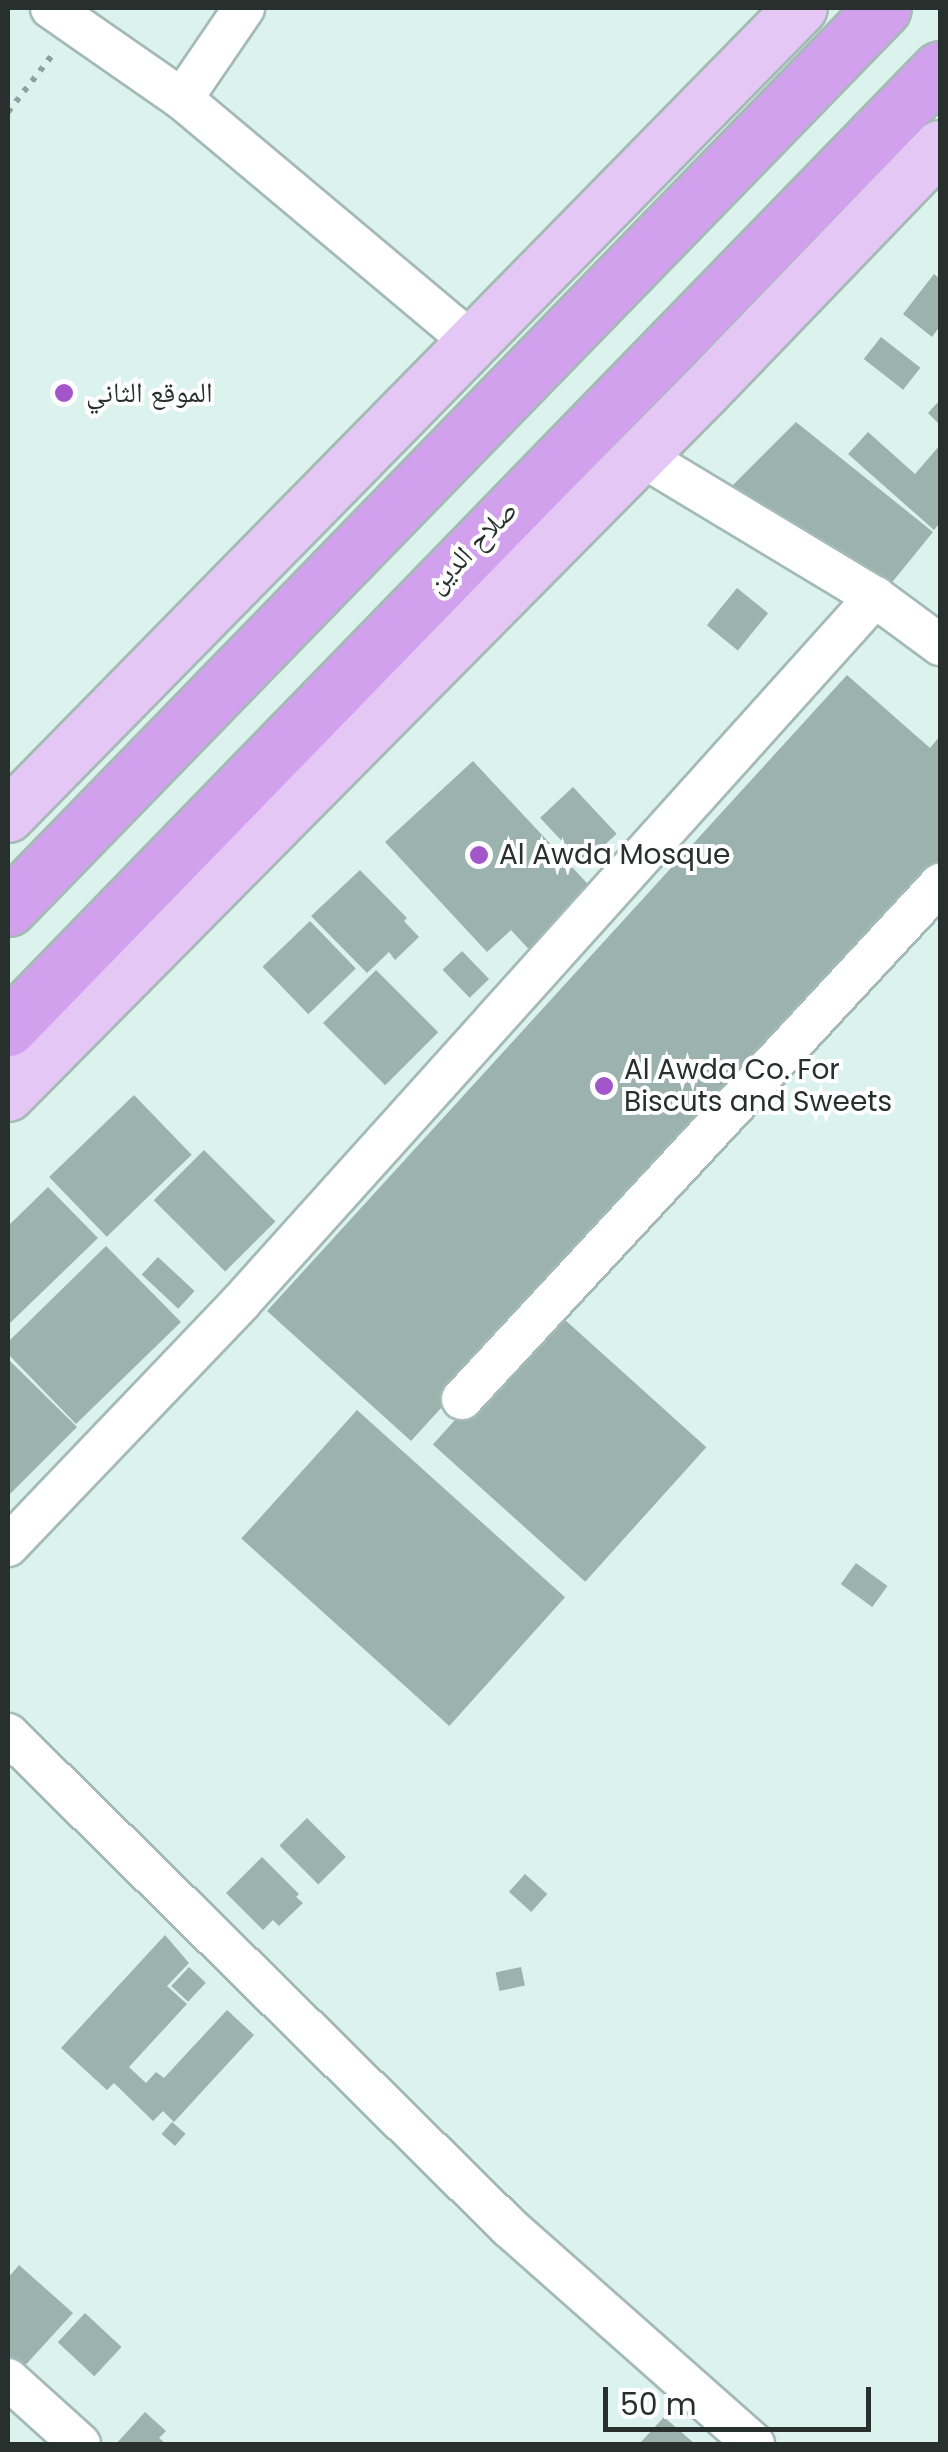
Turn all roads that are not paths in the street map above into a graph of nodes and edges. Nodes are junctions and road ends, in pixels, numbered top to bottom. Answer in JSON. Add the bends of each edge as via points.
{"nodes":[{"id":1,"x":244,"y":8,"type":"edge"},
{"id":2,"x":800,"y":8,"type":"edge"},
{"id":3,"x":883,"y":8,"type":"edge"},
{"id":4,"x":63,"y":16,"type":"edge"},
{"id":5,"x":940,"y":69,"type":"edge"},
{"id":6,"x":182,"y":99,"type":"junction"},
{"id":7,"x":940,"y":146,"type":"edge"},
{"id":8,"x":470,"y":341,"type":"junction"},
{"id":9,"x":641,"y":456,"type":"junction"},
{"id":10,"x":875,"y":597,"type":"junction"},
{"id":11,"x":940,"y":645,"type":"edge"},
{"id":12,"x":8,"y":816,"type":"edge"},
{"id":13,"x":940,"y":884,"type":"edge"},
{"id":14,"x":8,"y":908,"type":"edge"},
{"id":15,"x":8,"y":1028,"type":"edge"},
{"id":16,"x":8,"y":1095,"type":"edge"},
{"id":17,"x":462,"y":1399,"type":"dead end"},
{"id":18,"x":8,"y":1546,"type":"edge"},
{"id":19,"x":8,"y":1734,"type":"edge"},
{"id":20,"x":8,"y":2378,"type":"edge"},
{"id":21,"x":80,"y":2444,"type":"edge"},
{"id":22,"x":754,"y":2444,"type":"edge"}],
"edges":[{"from":1,"to":6,"type":"street"},
{"from":2,"to":8,"type":"main road"},
{"from":3,"to":14,"type":"highway"},
{"from":4,"to":6,"type":"street"},
{"from":5,"to":15,"type":"highway","name":"صلاح الدين"},
{"from":6,"to":8,"type":"street"},
{"from":7,"to":9,"type":"main road"},
{"from":8,"to":12,"type":"main road"},
{"from":9,"to":10,"type":"street"},
{"from":9,"to":16,"type":"main road"},
{"from":10,"to":11,"type":"street"},
{"from":10,"to":18,"type":"street","via":[[240,1303]]},
{"from":13,"to":17,"type":"street"},
{"from":19,"to":22,"type":"street","via":[[509,2226]]},
{"from":20,"to":21,"type":"street"}]}
